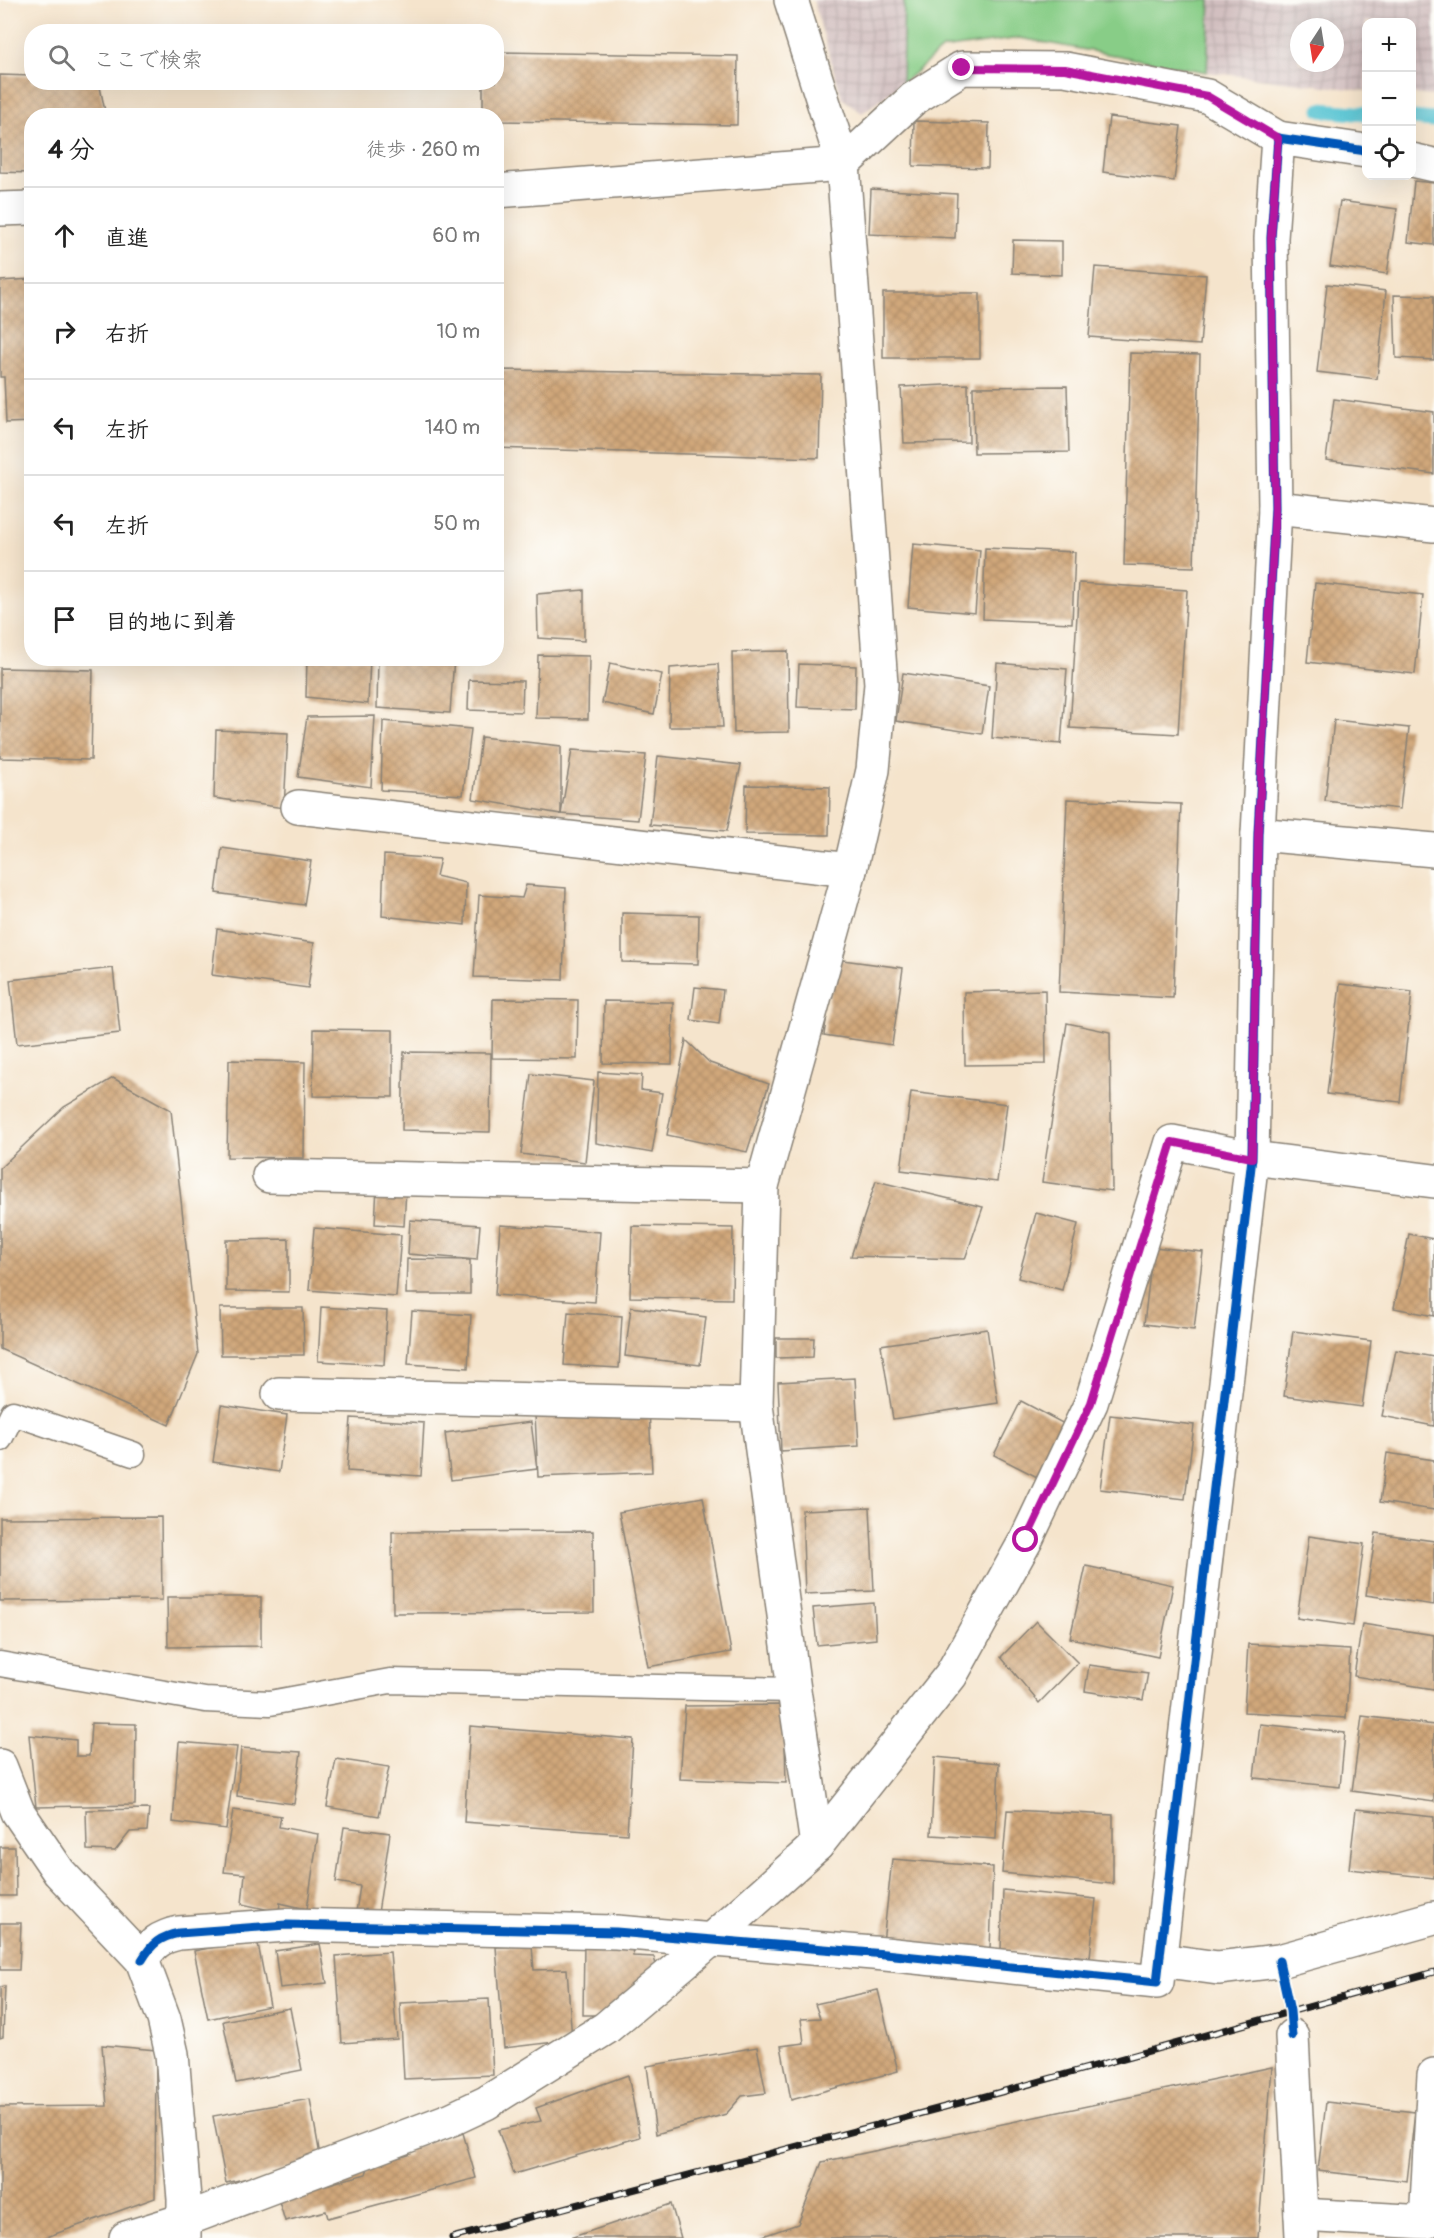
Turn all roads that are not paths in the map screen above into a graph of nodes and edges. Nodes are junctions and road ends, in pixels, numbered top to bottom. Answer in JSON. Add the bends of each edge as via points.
{"nodes":[{"id":1,"x":791,"y":0,"type":"edge"},
{"id":2,"x":1278,"y":138,"type":"junction"},
{"id":3,"x":1362,"y":150,"type":"edge"},
{"id":4,"x":1416,"y":161,"type":"edge"},
{"id":5,"x":843,"y":164,"type":"junction"},
{"id":6,"x":1434,"y":165,"type":"edge"},
{"id":7,"x":504,"y":190,"type":"edge"},
{"id":8,"x":24,"y":208,"type":"edge"},
{"id":9,"x":0,"y":209,"type":"edge"},
{"id":10,"x":1275,"y":508,"type":"junction"},
{"id":11,"x":1434,"y":525,"type":"edge"},
{"id":12,"x":298,"y":807,"type":"dead end"},
{"id":13,"x":1258,"y":834,"type":"junction"},
{"id":14,"x":1434,"y":850,"type":"edge"},
{"id":15,"x":850,"y":870,"type":"junction"},
{"id":16,"x":1252,"y":1158,"type":"junction"},
{"id":17,"x":269,"y":1176,"type":"dead end"},
{"id":18,"x":1434,"y":1181,"type":"edge"},
{"id":19,"x":762,"y":1186,"type":"junction"},
{"id":20,"x":279,"y":1394,"type":"dead end"},
{"id":21,"x":756,"y":1405,"type":"junction"},
{"id":22,"x":0,"y":1439,"type":"edge"},
{"id":23,"x":133,"y":1454,"type":"dead end"},
{"id":24,"x":0,"y":1664,"type":"edge"},
{"id":25,"x":794,"y":1690,"type":"junction"},
{"id":26,"x":0,"y":1766,"type":"edge"},
{"id":27,"x":817,"y":1845,"type":"junction"},
{"id":28,"x":1434,"y":1918,"type":"edge"},
{"id":29,"x":713,"y":1938,"type":"junction"},
{"id":30,"x":142,"y":1960,"type":"junction"},
{"id":31,"x":1160,"y":1960,"type":"junction"},
{"id":32,"x":1292,"y":2036,"type":"dead end"},
{"id":33,"x":1434,"y":2075,"type":"edge"},
{"id":34,"x":1301,"y":2227,"type":"edge"},
{"id":35,"x":184,"y":2229,"type":"edge"},
{"id":36,"x":126,"y":2238,"type":"edge"}],
"edges":[{"from":1,"to":5,"type":"street"},
{"from":2,"to":3,"type":"street"},
{"from":2,"to":5,"type":"street","via":[[1207,96],[1065,69],[962,68],[913,99]]},
{"from":2,"to":10,"type":"street","via":[[1271,238]]},
{"from":4,"to":6,"type":"street"},
{"from":5,"to":7,"type":"street"},
{"from":5,"to":15,"type":"street","via":[[881,684],[873,770]]},
{"from":8,"to":9,"type":"street"},
{"from":10,"to":11,"type":"street"},
{"from":10,"to":13,"type":"street"},
{"from":12,"to":15,"type":"street"},
{"from":13,"to":14,"type":"street"},
{"from":13,"to":16,"type":"street"},
{"from":15,"to":19,"type":"street"},
{"from":16,"to":18,"type":"street"},
{"from":16,"to":27,"type":"street","via":[[1172,1142],[1091,1403],[1026,1540],[951,1675]]},
{"from":16,"to":31,"type":"street"},
{"from":17,"to":19,"type":"street"},
{"from":19,"to":21,"type":"street"},
{"from":20,"to":21,"type":"street"},
{"from":21,"to":25,"type":"street"},
{"from":22,"to":23,"type":"lane","via":[[13,1413]]},
{"from":24,"to":25,"type":"lane","via":[[205,1700],[270,1703],[390,1680]]},
{"from":25,"to":27,"type":"street"},
{"from":26,"to":30,"type":"street","via":[[18,1812],[58,1872]]},
{"from":27,"to":29,"type":"street"},
{"from":28,"to":31,"type":"street","via":[[1279,1961],[1218,1968]]},
{"from":29,"to":30,"type":"street","via":[[616,1932],[286,1925],[179,1933],[156,1941]]},
{"from":29,"to":31,"type":"street","via":[[1157,1982]]},
{"from":29,"to":35,"type":"street","via":[[606,2028],[486,2103]]},
{"from":30,"to":35,"type":"street","via":[[164,2019],[172,2054]]},
{"from":32,"to":34,"type":"street"},
{"from":33,"to":34,"type":"street","via":[[1426,2222]]},
{"from":35,"to":36,"type":"street"}]}
